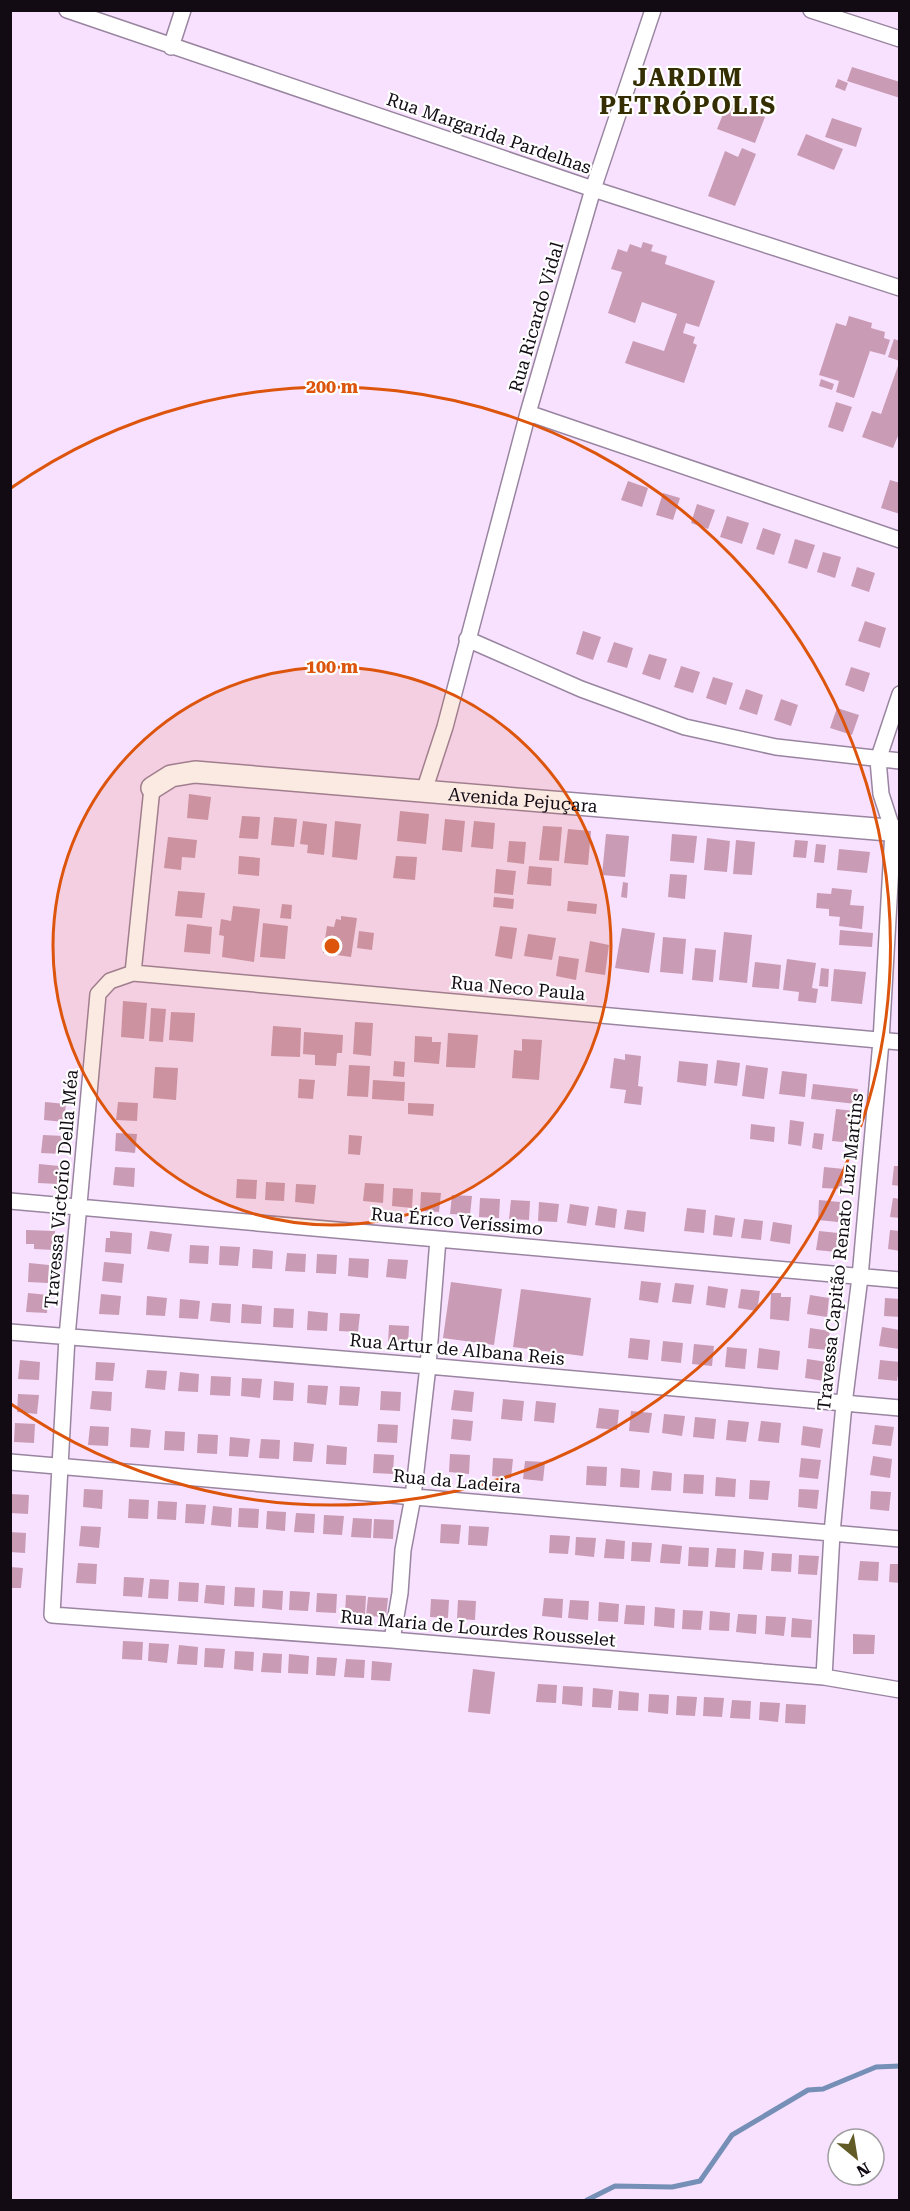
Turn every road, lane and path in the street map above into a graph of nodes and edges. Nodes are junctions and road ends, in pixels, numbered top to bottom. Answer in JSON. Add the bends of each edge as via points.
{"nodes":[{"id":1,"x":67,"y":10,"type":"edge"},
{"id":2,"x":183,"y":10,"type":"edge"},
{"id":3,"x":653,"y":10,"type":"edge"},
{"id":4,"x":811,"y":10,"type":"edge"},
{"id":5,"x":900,"y":39,"type":"edge"},
{"id":6,"x":171,"y":47,"type":"junction"},
{"id":7,"x":593,"y":189,"type":"junction"},
{"id":8,"x":900,"y":288,"type":"edge"},
{"id":9,"x":528,"y":413,"type":"junction"},
{"id":10,"x":900,"y":540,"type":"edge"},
{"id":11,"x":467,"y":639,"type":"junction"},
{"id":12,"x":900,"y":694,"type":"edge"},
{"id":13,"x":878,"y":760,"type":"junction"},
{"id":14,"x":900,"y":761,"type":"edge"},
{"id":15,"x":152,"y":788,"type":"joint"},
{"id":16,"x":424,"y":791,"type":"junction"},
{"id":17,"x":896,"y":831,"type":"edge"},
{"id":18,"x":133,"y":974,"type":"junction"},
{"id":19,"x":881,"y":1041,"type":"junction"},
{"id":20,"x":900,"y":1042,"type":"edge"},
{"id":21,"x":10,"y":1201,"type":"edge"},
{"id":22,"x":78,"y":1207,"type":"junction"},
{"id":23,"x":438,"y":1239,"type":"junction"},
{"id":24,"x":860,"y":1277,"type":"junction"},
{"id":25,"x":900,"y":1280,"type":"edge"},
{"id":26,"x":10,"y":1332,"type":"edge"},
{"id":27,"x":67,"y":1337,"type":"junction"},
{"id":28,"x":428,"y":1366,"type":"junction"},
{"id":29,"x":844,"y":1404,"type":"junction"},
{"id":30,"x":900,"y":1408,"type":"edge"},
{"id":31,"x":10,"y":1462,"type":"edge"},
{"id":32,"x":59,"y":1467,"type":"junction"},
{"id":33,"x":413,"y":1497,"type":"junction"},
{"id":34,"x":832,"y":1533,"type":"junction"},
{"id":35,"x":900,"y":1539,"type":"edge"},
{"id":36,"x":52,"y":1615,"type":"joint"},
{"id":37,"x":392,"y":1640,"type":"junction"},
{"id":38,"x":824,"y":1677,"type":"junction"},
{"id":39,"x":900,"y":1690,"type":"edge"}],
"edges":[{"from":1,"to":6,"type":"street","name":"Rua Margarida Pardelhas"},
{"from":2,"to":6,"type":"street"},
{"from":3,"to":7,"type":"street","name":"Rua Ricardo Vidal"},
{"from":4,"to":5,"type":"street"},
{"from":6,"to":7,"type":"street","name":"Rua Margarida Pardelhas"},
{"from":7,"to":8,"type":"street","name":"Rua Margarida Pardelhas"},
{"from":7,"to":9,"type":"street","name":"Rua Ricardo Vidal"},
{"from":9,"to":10,"type":"street"},
{"from":9,"to":11,"type":"street","name":"Rua Ricardo Vidal"},
{"from":11,"to":13,"type":"street","via":[[581,689],[685,727],[776,747]]},
{"from":11,"to":16,"type":"street","name":"Rua Ricardo Vidal","via":[[446,727]]},
{"from":12,"to":13,"type":"street"},
{"from":13,"to":14,"type":"street"},
{"from":13,"to":17,"type":"street","via":[[881,794]]},
{"from":15,"to":16,"type":"street","name":"Avenida Pejuçara","via":[[171,776],[195,772]]},
{"from":15,"to":18,"type":"street"},
{"from":16,"to":17,"type":"street","name":"Avenida Pejuçara"},
{"from":17,"to":19,"type":"street","name":"Travessa Capitão Renato Luz Martins"},
{"from":18,"to":19,"type":"street","name":"Rua Neco Paula"},
{"from":18,"to":22,"type":"street","name":"Travessa Victório Della Méa","via":[[110,981],[98,994]]},
{"from":19,"to":20,"type":"street","name":"Rua Neco Paula"},
{"from":19,"to":24,"type":"street","name":"Travessa Capitão Renato Luz Martins"},
{"from":21,"to":22,"type":"street","name":"Rua Érico Veríssimo"},
{"from":22,"to":23,"type":"street","name":"Rua Érico Veríssimo"},
{"from":22,"to":27,"type":"street","name":"Travessa Victório Della Méa"},
{"from":23,"to":24,"type":"street","name":"Rua Érico Veríssimo"},
{"from":23,"to":28,"type":"street"},
{"from":24,"to":25,"type":"street","name":"Rua Érico Veríssimo"},
{"from":24,"to":29,"type":"street","name":"Travessa Capitão Renato Luz Martins"},
{"from":26,"to":27,"type":"street","name":"Rua Artur de Albana Reis"},
{"from":27,"to":28,"type":"street","name":"Rua Artur de Albana Reis"},
{"from":27,"to":32,"type":"street","name":"Travessa Victório Della Méa"},
{"from":28,"to":29,"type":"street","name":"Rua Artur de Albana Reis"},
{"from":28,"to":33,"type":"street"},
{"from":29,"to":30,"type":"street","name":"Rua Artur de Albana Reis"},
{"from":29,"to":34,"type":"street","name":"Travessa Capitão Renato Luz Martins"},
{"from":31,"to":32,"type":"street","name":"Rua da Ladeira"},
{"from":32,"to":33,"type":"street","name":"Rua da Ladeira"},
{"from":32,"to":36,"type":"street","name":"Travessa Victório Della Méa"},
{"from":33,"to":34,"type":"street","name":"Rua da Ladeira"},
{"from":33,"to":37,"type":"street"},
{"from":34,"to":35,"type":"street","name":"Rua da Ladeira"},
{"from":34,"to":38,"type":"street","name":"Travessa Capitão Renato Luz Martins"},
{"from":36,"to":37,"type":"street","name":"Rua Maria de Lourdes Rousselet"},
{"from":37,"to":38,"type":"street","name":"Rua Maria de Lourdes Rousselet"},
{"from":38,"to":39,"type":"street","name":"Rua Maria de Lourdes Rousselet"}]}
